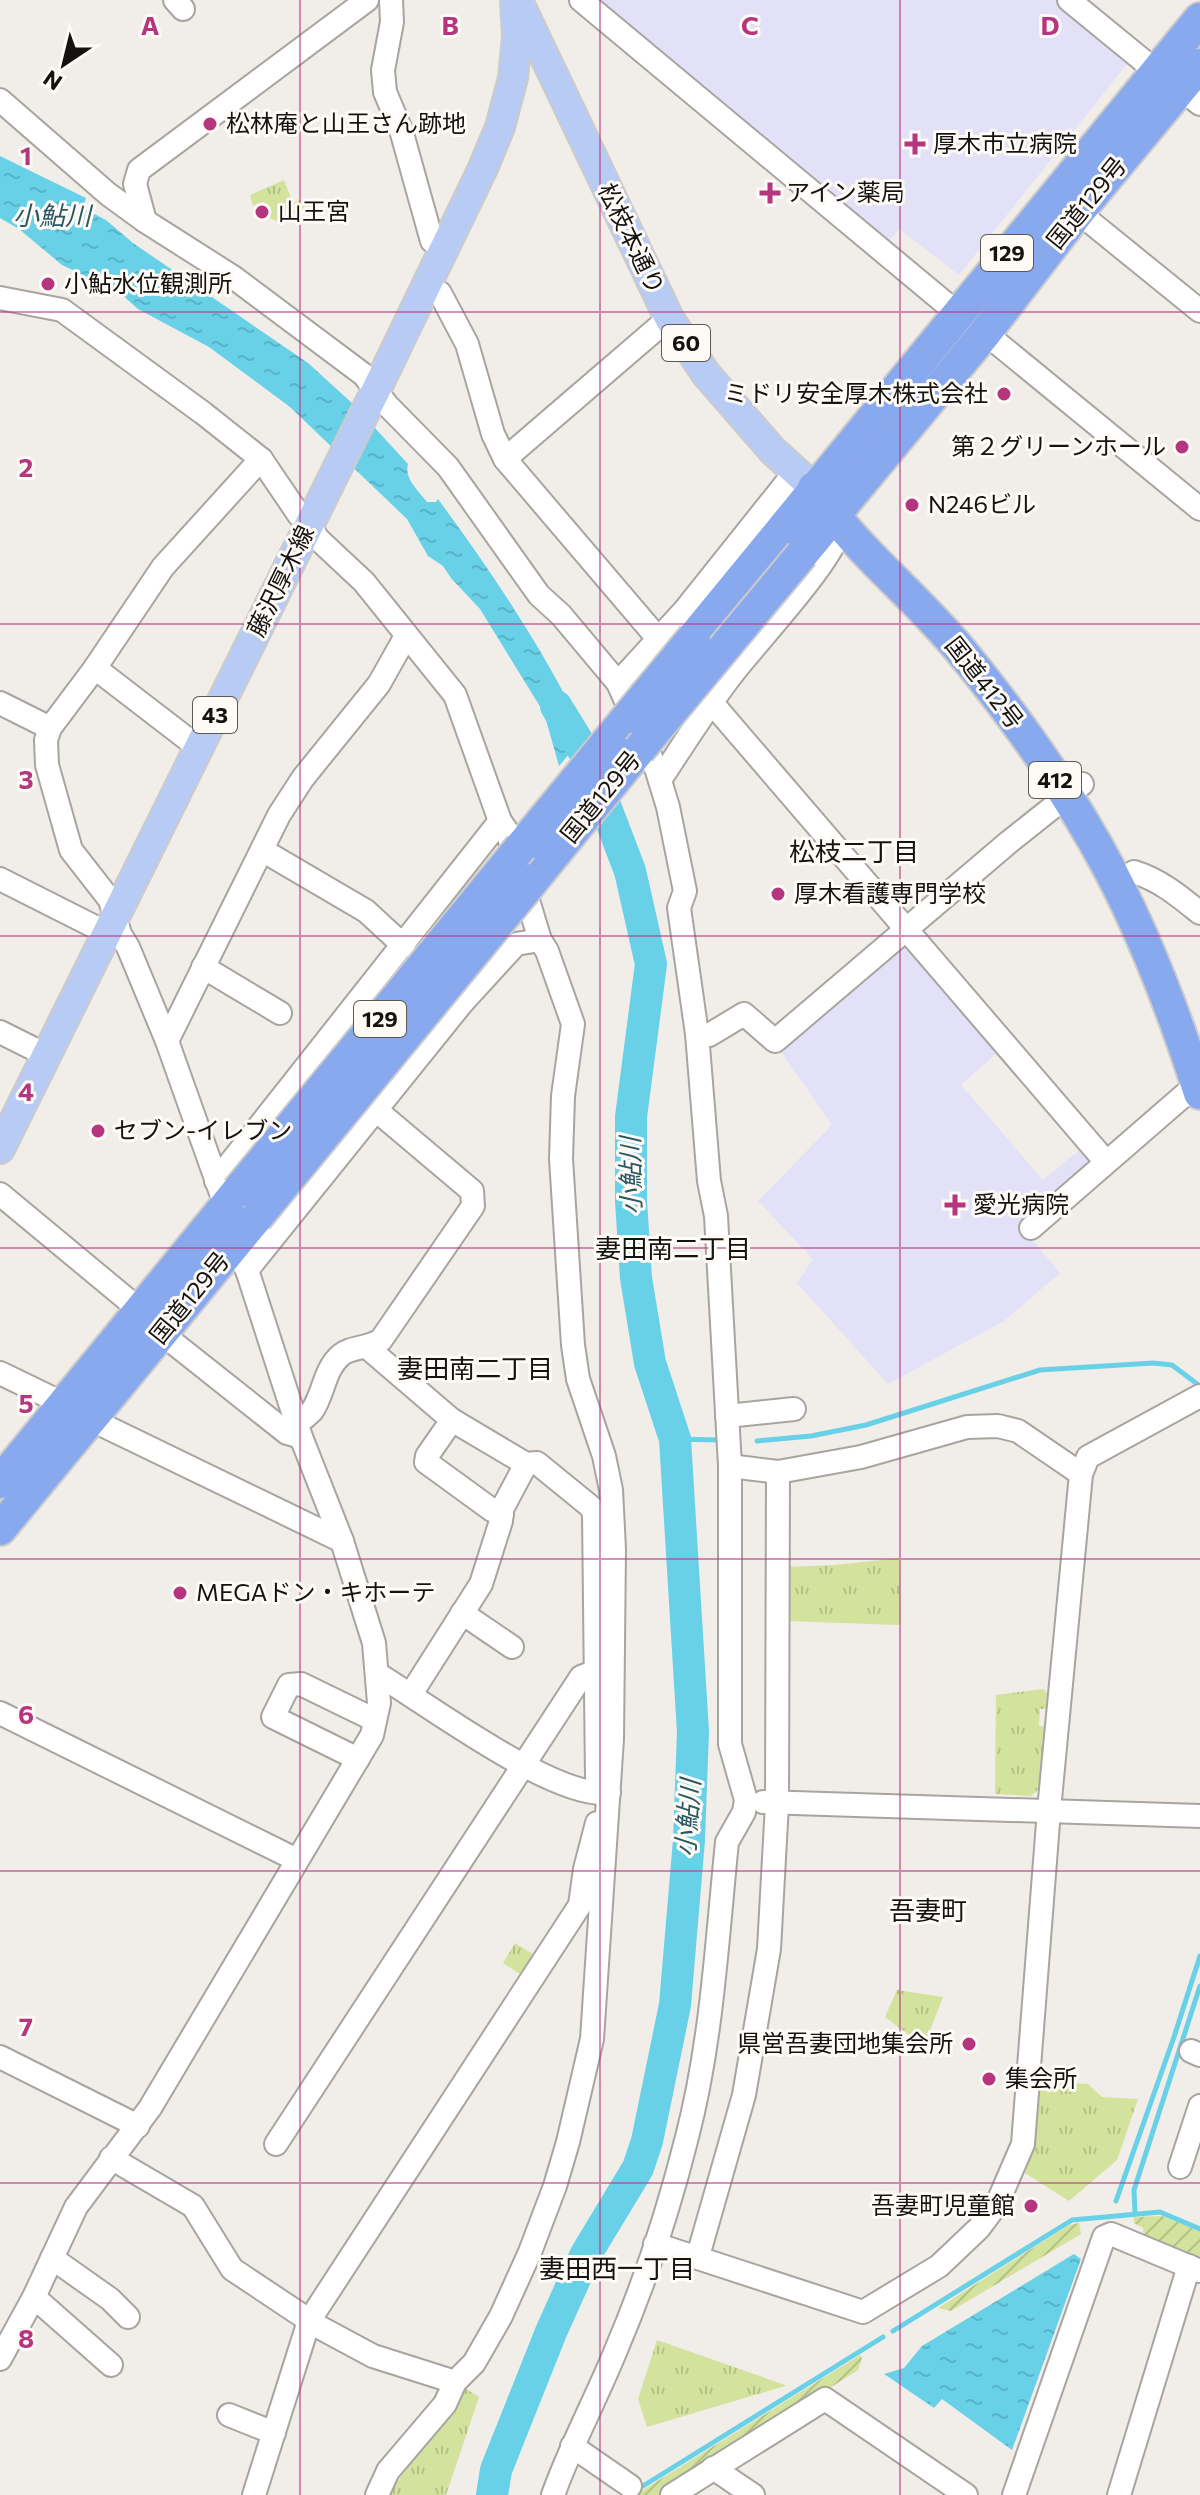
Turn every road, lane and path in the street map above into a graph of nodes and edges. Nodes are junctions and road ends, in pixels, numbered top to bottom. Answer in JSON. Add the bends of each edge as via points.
{"nodes":[{"id":1,"x":367,"y":0,"type":"edge"},
{"id":2,"x":391,"y":0,"type":"edge"},
{"id":3,"x":516,"y":0,"type":"edge"},
{"id":4,"x":581,"y":0,"type":"edge"},
{"id":5,"x":1069,"y":0,"type":"edge"},
{"id":6,"x":1200,"y":19,"type":"edge"},
{"id":7,"x":513,"y":78,"type":"junction"},
{"id":8,"x":554,"y":78,"type":"junction"},
{"id":9,"x":1184,"y":82,"type":"edge"},
{"id":10,"x":0,"y":100,"type":"edge"},
{"id":11,"x":1078,"y":212,"type":"junction"},
{"id":12,"x":145,"y":221,"type":"junction"},
{"id":13,"x":432,"y":241,"type":"dead end"},
{"id":14,"x":440,"y":293,"type":"dead end"},
{"id":15,"x":0,"y":298,"type":"edge"},
{"id":16,"x":1200,"y":311,"type":"edge"},
{"id":17,"x":957,"y":313,"type":"junction"},
{"id":18,"x":669,"y":318,"type":"junction"},
{"id":19,"x":985,"y":333,"type":"junction"},
{"id":20,"x":374,"y":393,"type":"junction"},
{"id":21,"x":261,"y":459,"type":"junction"},
{"id":22,"x":505,"y":459,"type":"junction"},
{"id":23,"x":804,"y":480,"type":"junction"},
{"id":24,"x":1200,"y":509,"type":"edge"},
{"id":25,"x":840,"y":515,"type":"junction"},
{"id":26,"x":311,"y":519,"type":"junction"},
{"id":27,"x":406,"y":636,"type":"junction"},
{"id":28,"x":660,"y":641,"type":"junction"},
{"id":29,"x":95,"y":668,"type":"junction"},
{"id":30,"x":618,"y":683,"type":"junction"},
{"id":31,"x":708,"y":702,"type":"junction"},
{"id":32,"x":0,"y":703,"type":"edge"},
{"id":33,"x":50,"y":728,"type":"junction"},
{"id":34,"x":199,"y":748,"type":"junction"},
{"id":35,"x":660,"y":780,"type":"junction"},
{"id":36,"x":1074,"y":790,"type":"junction"},
{"id":37,"x":500,"y":821,"type":"junction"},
{"id":38,"x":262,"y":850,"type":"junction"},
{"id":39,"x":1134,"y":872,"type":"junction"},
{"id":40,"x":0,"y":879,"type":"edge"},
{"id":41,"x":1200,"y":913,"type":"edge"},
{"id":42,"x":111,"y":925,"type":"junction"},
{"id":43,"x":906,"y":931,"type":"junction"},
{"id":44,"x":540,"y":940,"type":"junction"},
{"id":45,"x":404,"y":946,"type":"junction"},
{"id":46,"x":203,"y":967,"type":"junction"},
{"id":47,"x":280,"y":1013,"type":"dead end"},
{"id":48,"x":0,"y":1032,"type":"edge"},
{"id":49,"x":1200,"y":1033,"type":"edge"},
{"id":50,"x":697,"y":1034,"type":"junction"},
{"id":51,"x":167,"y":1041,"type":"junction"},
{"id":52,"x":46,"y":1055,"type":"junction"},
{"id":53,"x":1199,"y":1084,"type":"edge"},
{"id":54,"x":376,"y":1110,"type":"junction"},
{"id":55,"x":0,"y":1149,"type":"edge"},
{"id":56,"x":1106,"y":1162,"type":"junction"},
{"id":57,"x":0,"y":1194,"type":"edge"},
{"id":58,"x":234,"y":1200,"type":"junction"},
{"id":59,"x":1031,"y":1228,"type":"dead end"},
{"id":60,"x":240,"y":1257,"type":"junction"},
{"id":61,"x":151,"y":1322,"type":"junction"},
{"id":62,"x":368,"y":1348,"type":"junction"},
{"id":63,"x":0,"y":1373,"type":"edge"},
{"id":64,"x":1192,"y":1400,"type":"edge"},
{"id":65,"x":794,"y":1409,"type":"dead end"},
{"id":66,"x":77,"y":1411,"type":"junction"},
{"id":67,"x":727,"y":1416,"type":"junction"},
{"id":68,"x":452,"y":1420,"type":"junction"},
{"id":69,"x":299,"y":1430,"type":"junction"},
{"id":70,"x":526,"y":1464,"type":"junction"},
{"id":71,"x":730,"y":1466,"type":"junction"},
{"id":72,"x":778,"y":1472,"type":"junction"},
{"id":73,"x":1081,"y":1474,"type":"junction"},
{"id":74,"x":0,"y":1482,"type":"edge"},
{"id":75,"x":502,"y":1514,"type":"junction"},
{"id":76,"x":0,"y":1529,"type":"edge"},
{"id":77,"x":342,"y":1541,"type":"junction"},
{"id":78,"x":462,"y":1613,"type":"junction"},
{"id":79,"x":512,"y":1647,"type":"dead end"},
{"id":80,"x":594,"y":1672,"type":"junction"},
{"id":81,"x":379,"y":1675,"type":"junction"},
{"id":82,"x":411,"y":1694,"type":"junction"},
{"id":83,"x":0,"y":1713,"type":"edge"},
{"id":84,"x":375,"y":1720,"type":"junction"},
{"id":85,"x":358,"y":1759,"type":"junction"},
{"id":86,"x":522,"y":1765,"type":"junction"},
{"id":87,"x":603,"y":1793,"type":"junction"},
{"id":88,"x":746,"y":1800,"type":"junction"},
{"id":89,"x":777,"y":1804,"type":"junction"},
{"id":90,"x":1049,"y":1810,"type":"junction"},
{"id":91,"x":1200,"y":1816,"type":"edge"},
{"id":92,"x":297,"y":1860,"type":"junction"},
{"id":93,"x":0,"y":2057,"type":"edge"},
{"id":94,"x":1200,"y":2106,"type":"edge"},
{"id":95,"x":138,"y":2126,"type":"junction"},
{"id":96,"x":276,"y":2144,"type":"dead end"},
{"id":97,"x":1179,"y":2152,"type":"dead end"},
{"id":98,"x":111,"y":2158,"type":"junction"},
{"id":99,"x":655,"y":2244,"type":"junction"},
{"id":100,"x":698,"y":2256,"type":"junction"},
{"id":101,"x":52,"y":2258,"type":"junction"},
{"id":102,"x":1195,"y":2268,"type":"edge"},
{"id":103,"x":34,"y":2297,"type":"junction"},
{"id":104,"x":128,"y":2317,"type":"dead end"},
{"id":105,"x":309,"y":2321,"type":"junction"},
{"id":106,"x":0,"y":2359,"type":"edge"},
{"id":107,"x":111,"y":2365,"type":"dead end"},
{"id":108,"x":455,"y":2382,"type":"junction"},
{"id":109,"x":229,"y":2415,"type":"dead end"},
{"id":110,"x":274,"y":2433,"type":"junction"},
{"id":111,"x":572,"y":2446,"type":"junction"},
{"id":112,"x":713,"y":2468,"type":"junction"},
{"id":113,"x":630,"y":2486,"type":"dead end"},
{"id":114,"x":254,"y":2495,"type":"edge"},
{"id":115,"x":377,"y":2495,"type":"edge"},
{"id":116,"x":553,"y":2495,"type":"edge"},
{"id":117,"x":672,"y":2495,"type":"edge"},
{"id":118,"x":753,"y":2495,"type":"edge"},
{"id":119,"x":966,"y":2495,"type":"edge"},
{"id":120,"x":1014,"y":2495,"type":"edge"},
{"id":121,"x":1119,"y":2495,"type":"edge"}],
"edges":[{"from":1,"to":12,"type":"street","via":[[139,170],[135,184]]},
{"from":2,"to":13,"type":"street","via":[[385,92]]},
{"from":3,"to":7,"type":"main road","name":"藤沢厚木線","number":"43"},
{"from":3,"to":8,"type":"main road","name":"松枝本通り","number":"60"},
{"from":4,"to":17,"type":"street"},
{"from":5,"to":9,"type":"street"},
{"from":6,"to":9,"type":"highway","name":"国道129号","number":"129"},
{"from":7,"to":8,"type":"main road","via":[[533,69]]},
{"from":7,"to":20,"type":"main road","name":"藤沢厚木線","number":"43","via":[[483,168]]},
{"from":8,"to":18,"type":"main road","name":"松枝本通り","number":"60"},
{"from":9,"to":11,"type":"highway","name":"国道129号","number":"129"},
{"from":9,"to":17,"type":"highway","name":"国道129号","number":"129"},
{"from":10,"to":12,"type":"street"},
{"from":11,"to":16,"type":"street"},
{"from":11,"to":19,"type":"highway","name":"国道129号","number":"129"},
{"from":12,"to":20,"type":"street","via":[[233,277],[364,375]]},
{"from":14,"to":22,"type":"street","via":[[467,344]]},
{"from":15,"to":21,"type":"street","via":[[62,310]]},
{"from":17,"to":23,"type":"highway","name":"国道129号","number":"129"},
{"from":18,"to":22,"type":"street"},
{"from":18,"to":23,"type":"main road","name":"松枝本通り","number":"60","via":[[706,374]]},
{"from":19,"to":24,"type":"street"},
{"from":19,"to":25,"type":"highway","name":"国道129号","number":"129"},
{"from":20,"to":26,"type":"main road","name":"藤沢厚木線","number":"43"},
{"from":20,"to":30,"type":"street","via":[[448,467],[539,595]]},
{"from":21,"to":26,"type":"street","via":[[299,515]]},
{"from":21,"to":29,"type":"street","via":[[163,567]]},
{"from":22,"to":28,"type":"street"},
{"from":23,"to":25,"type":"highway","number":"412"},
{"from":23,"to":28,"type":"street"},
{"from":23,"to":58,"type":"highway","name":"国道129号","number":"129","bridge":true,"via":[[776,535]]},
{"from":25,"to":31,"type":"street","via":[[827,558]]},
{"from":25,"to":36,"type":"highway","name":"国道412号","number":"412","via":[[975,634],[1037,714]]},
{"from":25,"to":58,"type":"highway","name":"国道129号","number":"129","bridge":true},
{"from":26,"to":27,"type":"street","via":[[317,538],[364,582]]},
{"from":26,"to":34,"type":"main road","name":"藤沢厚木線","number":"43"},
{"from":27,"to":37,"type":"street","via":[[455,695]]},
{"from":27,"to":38,"type":"street","via":[[379,684],[303,778]]},
{"from":28,"to":30,"type":"street"},
{"from":29,"to":33,"type":"street"},
{"from":29,"to":34,"type":"street"},
{"from":30,"to":35,"type":"street"},
{"from":31,"to":35,"type":"street"},
{"from":31,"to":43,"type":"street"},
{"from":32,"to":33,"type":"street"},
{"from":33,"to":42,"type":"street","via":[[47,765],[71,850],[110,900]]},
{"from":34,"to":42,"type":"main road","name":"藤沢厚木線","number":"43"},
{"from":35,"to":50,"type":"street","via":[[685,891],[679,908]]},
{"from":36,"to":39,"type":"highway","name":"国道412号","number":"412"},
{"from":36,"to":43,"type":"street"},
{"from":36,"to":53,"type":"highway","name":"国道412号","number":"412","via":[[1169,1000]]},
{"from":37,"to":44,"type":"street"},
{"from":37,"to":45,"type":"street"},
{"from":38,"to":45,"type":"street","via":[[366,911]]},
{"from":38,"to":46,"type":"street"},
{"from":39,"to":41,"type":"street","via":[[1177,893]]},
{"from":39,"to":49,"type":"highway","name":"国道412号","number":"412"},
{"from":40,"to":42,"type":"street"},
{"from":42,"to":51,"type":"street","via":[[128,947]]},
{"from":42,"to":52,"type":"main road","name":"藤沢厚木線","number":"43"},
{"from":43,"to":50,"type":"street","via":[[775,1041],[744,1014],[709,1035]]},
{"from":43,"to":56,"type":"street"},
{"from":44,"to":54,"type":"street","via":[[516,944]]},
{"from":44,"to":87,"type":"street","via":[[573,1024],[561,1159],[573,1345],[611,1490],[612,1739]]},
{"from":45,"to":58,"type":"street"},
{"from":46,"to":47,"type":"street"},
{"from":46,"to":51,"type":"street"},
{"from":48,"to":52,"type":"street"},
{"from":50,"to":67,"type":"street","via":[[716,1216]]},
{"from":51,"to":58,"type":"street"},
{"from":52,"to":55,"type":"main road","name":"藤沢厚木線","number":"43"},
{"from":53,"to":56,"type":"street"},
{"from":54,"to":60,"type":"street"},
{"from":54,"to":62,"type":"street","via":[[472,1191],[473,1206],[381,1340]]},
{"from":56,"to":59,"type":"street"},
{"from":57,"to":61,"type":"street"},
{"from":58,"to":60,"type":"highway","name":"国道129号","number":"129"},
{"from":58,"to":61,"type":"highway","name":"国道129号","number":"129"},
{"from":60,"to":61,"type":"highway","name":"国道129号","number":"129"},
{"from":60,"to":69,"type":"street"},
{"from":61,"to":66,"type":"highway","name":"国道129号","number":"129"},
{"from":61,"to":69,"type":"street","via":[[287,1433]]},
{"from":62,"to":68,"type":"street"},
{"from":62,"to":69,"type":"street","via":[[340,1355]]},
{"from":63,"to":66,"type":"street"},
{"from":64,"to":73,"type":"street","via":[[1088,1457]]},
{"from":65,"to":67,"type":"street"},
{"from":66,"to":74,"type":"highway","name":"国道129号","number":"129"},
{"from":66,"to":76,"type":"highway","name":"国道129号","number":"129"},
{"from":66,"to":77,"type":"street"},
{"from":67,"to":71,"type":"street"},
{"from":68,"to":70,"type":"street"},
{"from":68,"to":75,"type":"street","via":[[426,1462]]},
{"from":69,"to":77,"type":"street"},
{"from":70,"to":75,"type":"street"},
{"from":70,"to":80,"type":"street","via":[[537,1463],[594,1514]]},
{"from":71,"to":72,"type":"street"},
{"from":71,"to":88,"type":"street","via":[[730,1744]]},
{"from":72,"to":73,"type":"street","via":[[876,1454],[967,1427],[998,1426],[1018,1431]]},
{"from":72,"to":89,"type":"street"},
{"from":73,"to":90,"type":"street"},
{"from":75,"to":78,"type":"street","via":[[481,1584]]},
{"from":77,"to":81,"type":"street"},
{"from":78,"to":79,"type":"street"},
{"from":78,"to":82,"type":"street"},
{"from":80,"to":86,"type":"street","via":[[581,1677]]},
{"from":80,"to":87,"type":"street"},
{"from":81,"to":82,"type":"street"},
{"from":81,"to":84,"type":"street"},
{"from":82,"to":86,"type":"street"},
{"from":83,"to":92,"type":"street"},
{"from":84,"to":85,"type":"street"},
{"from":84,"to":85,"type":"street","via":[[301,1684],[289,1685],[273,1717]]},
{"from":85,"to":92,"type":"street"},
{"from":86,"to":87,"type":"street","via":[[571,1788]]},
{"from":86,"to":96,"type":"street"},
{"from":87,"to":105,"type":"street","via":[[580,1905]]},
{"from":87,"to":108,"type":"street","via":[[592,2039],[568,2142],[530,2252],[501,2316],[474,2363]]},
{"from":88,"to":89,"type":"street"},
{"from":88,"to":99,"type":"street","via":[[727,1842],[704,2053]]},
{"from":89,"to":90,"type":"street"},
{"from":89,"to":100,"type":"street","via":[[769,1949],[751,2057]]},
{"from":90,"to":91,"type":"street"},
{"from":90,"to":100,"type":"street","via":[[1023,2144],[997,2204],[979,2228],[939,2266],[863,2312]]},
{"from":92,"to":95,"type":"street"},
{"from":93,"to":95,"type":"street"},
{"from":94,"to":97,"type":"street"},
{"from":95,"to":98,"type":"street"},
{"from":98,"to":101,"type":"street","via":[[76,2207]]},
{"from":98,"to":105,"type":"street","via":[[193,2206],[232,2269]]},
{"from":99,"to":100,"type":"street"},
{"from":99,"to":111,"type":"street","via":[[617,2348]]},
{"from":101,"to":103,"type":"street"},
{"from":101,"to":104,"type":"street"},
{"from":102,"to":120,"type":"street","via":[[1111,2234],[1104,2237]]},
{"from":102,"to":121,"type":"street"},
{"from":103,"to":106,"type":"street"},
{"from":103,"to":107,"type":"street"},
{"from":105,"to":108,"type":"street","via":[[373,2356]]},
{"from":105,"to":110,"type":"street"},
{"from":108,"to":115,"type":"street","via":[[445,2404],[388,2471]]},
{"from":109,"to":110,"type":"street"},
{"from":110,"to":114,"type":"street"},
{"from":111,"to":113,"type":"street"},
{"from":111,"to":116,"type":"street"},
{"from":112,"to":117,"type":"street"},
{"from":112,"to":118,"type":"street"},
{"from":112,"to":119,"type":"street","via":[[825,2399]]}]}
